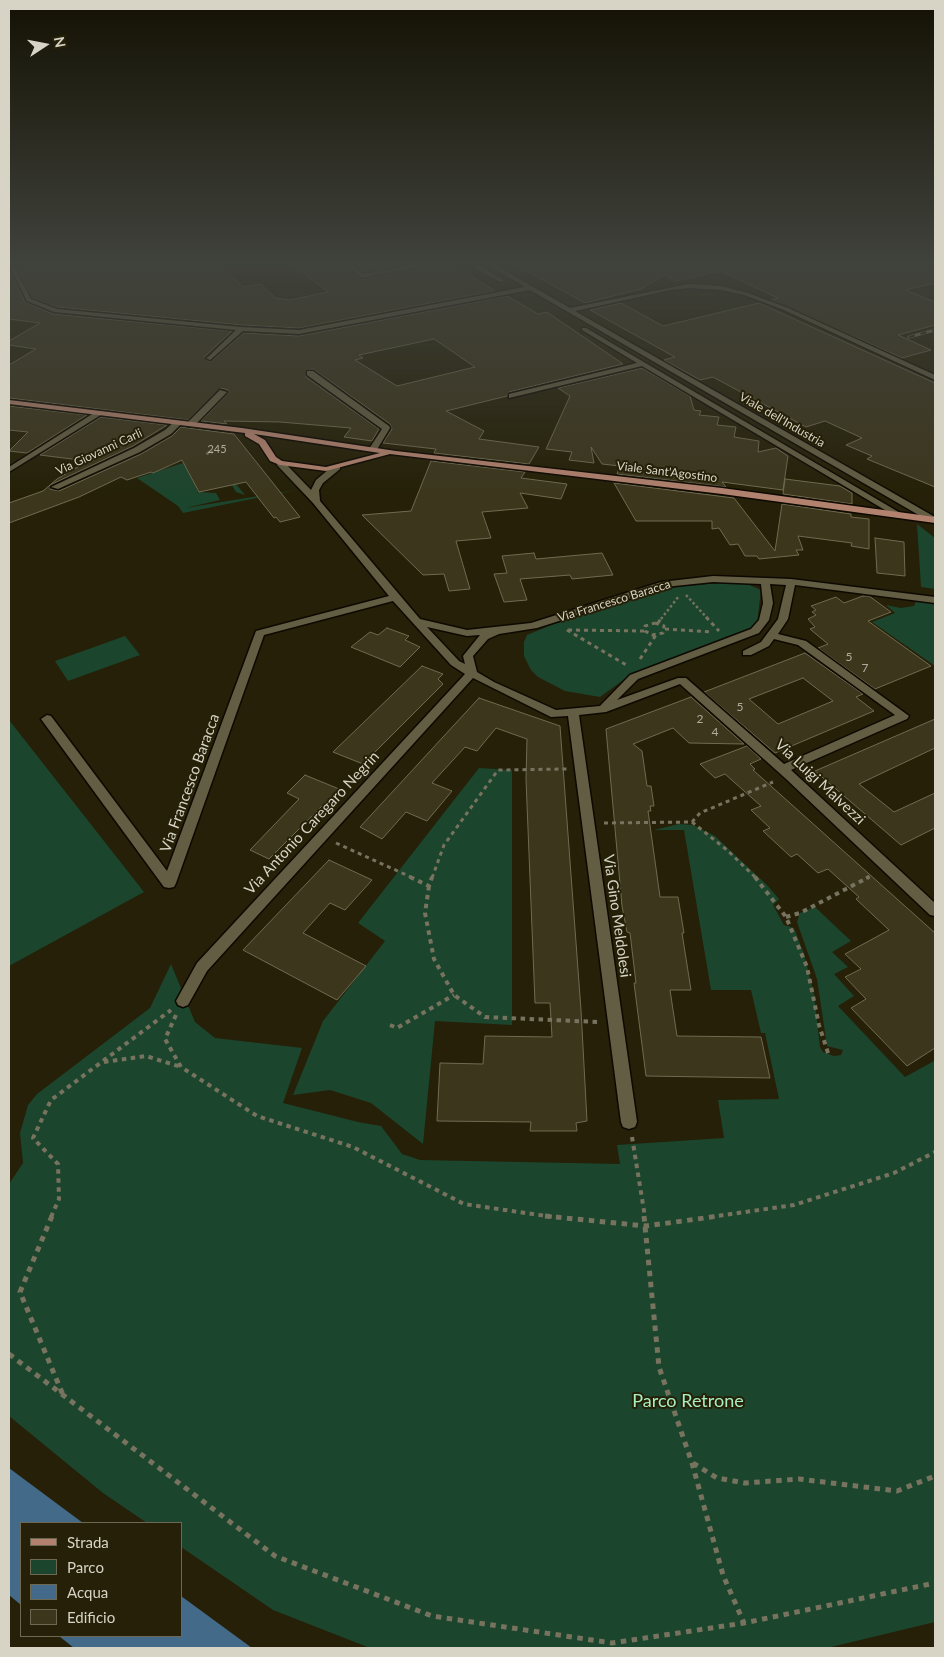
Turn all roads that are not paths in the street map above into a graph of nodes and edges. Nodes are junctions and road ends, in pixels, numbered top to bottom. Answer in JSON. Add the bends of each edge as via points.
{"nodes":[{"id":1,"x":227,"y":342,"type":"edge"},
{"id":2,"x":606,"y":342,"type":"edge"},
{"id":3,"x":625,"y":342,"type":"edge"},
{"id":4,"x":858,"y":342,"type":"edge"},
{"id":5,"x":210,"y":358,"type":"dead end"},
{"id":6,"x":642,"y":364,"type":"junction"},
{"id":7,"x":310,"y":373,"type":"dead end"},
{"id":8,"x":935,"y":378,"type":"edge"},
{"id":9,"x":223,"y":392,"type":"dead end"},
{"id":10,"x":512,"y":396,"type":"dead end"},
{"id":11,"x":9,"y":402,"type":"edge"},
{"id":12,"x":100,"y":413,"type":"junction"},
{"id":13,"x":178,"y":423,"type":"junction"},
{"id":14,"x":191,"y":424,"type":"junction"},
{"id":15,"x":242,"y":430,"type":"junction"},
{"id":16,"x":300,"y":438,"type":"junction"},
{"id":17,"x":342,"y":444,"type":"junction"},
{"id":18,"x":373,"y":448,"type":"junction"},
{"id":19,"x":276,"y":449,"type":"junction"},
{"id":20,"x":396,"y":453,"type":"junction"},
{"id":21,"x":280,"y":463,"type":"junction"},
{"id":22,"x":347,"y":464,"type":"junction"},
{"id":23,"x":337,"y":467,"type":"junction"},
{"id":24,"x":9,"y":470,"type":"edge"},
{"id":25,"x":55,"y":487,"type":"dead end"},
{"id":26,"x":316,"y":501,"type":"junction"},
{"id":27,"x":898,"y":514,"type":"junction"},
{"id":28,"x":934,"y":519,"type":"edge"},
{"id":29,"x":766,"y":581,"type":"junction"},
{"id":30,"x":791,"y":582,"type":"junction"},
{"id":31,"x":395,"y":597,"type":"junction"},
{"id":32,"x":935,"y":600,"type":"edge"},
{"id":33,"x":417,"y":621,"type":"junction"},
{"id":34,"x":501,"y":631,"type":"junction"},
{"id":35,"x":771,"y":635,"type":"junction"},
{"id":36,"x":747,"y":653,"type":"dead end"},
{"id":37,"x":472,"y":673,"type":"junction"},
{"id":38,"x":602,"y":709,"type":"junction"},
{"id":39,"x":573,"y":714,"type":"junction"},
{"id":40,"x":47,"y":719,"type":"dead end"},
{"id":41,"x":786,"y":772,"type":"junction"},
{"id":42,"x":935,"y":911,"type":"edge"},
{"id":43,"x":183,"y":1000,"type":"road end"},
{"id":44,"x":630,"y":1122,"type":"road end"}],
"edges":[{"from":1,"to":5,"type":"street"},
{"from":2,"to":6,"type":"street","name":"Viale dell'Industria"},
{"from":3,"to":28,"type":"street","name":"Viale dell'Industria"},
{"from":4,"to":8,"type":"street"},
{"from":6,"to":10,"type":"street"},
{"from":6,"to":27,"type":"street","name":"Viale dell'Industria"},
{"from":7,"to":18,"type":"street","via":[[386,428]]},
{"from":9,"to":14,"type":"street"},
{"from":11,"to":12,"type":"main road","name":"Viale Sant'Agostino"},
{"from":12,"to":13,"type":"main road","name":"Viale Sant'Agostino"},
{"from":12,"to":24,"type":"street"},
{"from":13,"to":14,"type":"main road","name":"Viale Sant'Agostino"},
{"from":13,"to":25,"type":"street","name":"Via Giovanni Carli","via":[[137,450]]},
{"from":14,"to":15,"type":"main road","name":"Viale Sant'Agostino"},
{"from":15,"to":16,"type":"main road","name":"Viale Sant'Agostino"},
{"from":15,"to":19,"type":"main road","name":"Viale Sant'Agostino"},
{"from":16,"to":17,"type":"main road","name":"Viale Sant'Agostino"},
{"from":16,"to":19,"type":"main road","name":"Viale Sant'Agostino"},
{"from":17,"to":18,"type":"main road","name":"Viale Sant'Agostino"},
{"from":17,"to":22,"type":"main road","via":[[351,452]]},
{"from":18,"to":20,"type":"main road","name":"Viale Sant'Agostino"},
{"from":19,"to":21,"type":"main road","name":"Viale Sant'Agostino","via":[[273,459]]},
{"from":20,"to":22,"type":"main road","name":"Viale Sant'Agostino"},
{"from":20,"to":27,"type":"main road","name":"Viale Sant'Agostino"},
{"from":21,"to":23,"type":"main road","name":"Viale Sant'Agostino","via":[[326,469]]},
{"from":21,"to":26,"type":"street"},
{"from":22,"to":23,"type":"main road","name":"Viale Sant'Agostino"},
{"from":23,"to":26,"type":"street","via":[[319,482],[315,490]]},
{"from":26,"to":31,"type":"street"},
{"from":27,"to":28,"type":"main road","name":"Viale Sant'Agostino"},
{"from":29,"to":30,"type":"street","name":"Via Francesco Baracca"},
{"from":29,"to":34,"type":"street","name":"Via Francesco Baracca","via":[[713,578],[664,584],[532,626]]},
{"from":29,"to":38,"type":"street","via":[[768,603],[764,620],[755,631],[634,677]]},
{"from":30,"to":32,"type":"street","name":"Via Francesco Baracca"},
{"from":30,"to":35,"type":"street","via":[[783,619]]},
{"from":31,"to":33,"type":"street"},
{"from":31,"to":40,"type":"street","name":"Via Francesco Baracca","via":[[260,633],[169,883]]},
{"from":33,"to":34,"type":"street","name":"Via Francesco Baracca","via":[[466,633]]},
{"from":33,"to":37,"type":"street","via":[[455,663]]},
{"from":34,"to":37,"type":"street","via":[[484,637],[468,656]]},
{"from":35,"to":36,"type":"street","via":[[765,644]]},
{"from":35,"to":41,"type":"street","via":[[802,643],[903,716]]},
{"from":37,"to":39,"type":"street","via":[[555,714]]},
{"from":37,"to":43,"type":"street","name":"Via Antonio Caregaro Negrin","via":[[202,967]]},
{"from":38,"to":39,"type":"street"},
{"from":38,"to":41,"type":"street","name":"Via Luigi Malvezzi","via":[[682,680]]},
{"from":39,"to":44,"type":"street","name":"Via Gino Meldolesi"},
{"from":41,"to":42,"type":"street","name":"Via Luigi Malvezzi"}]}
